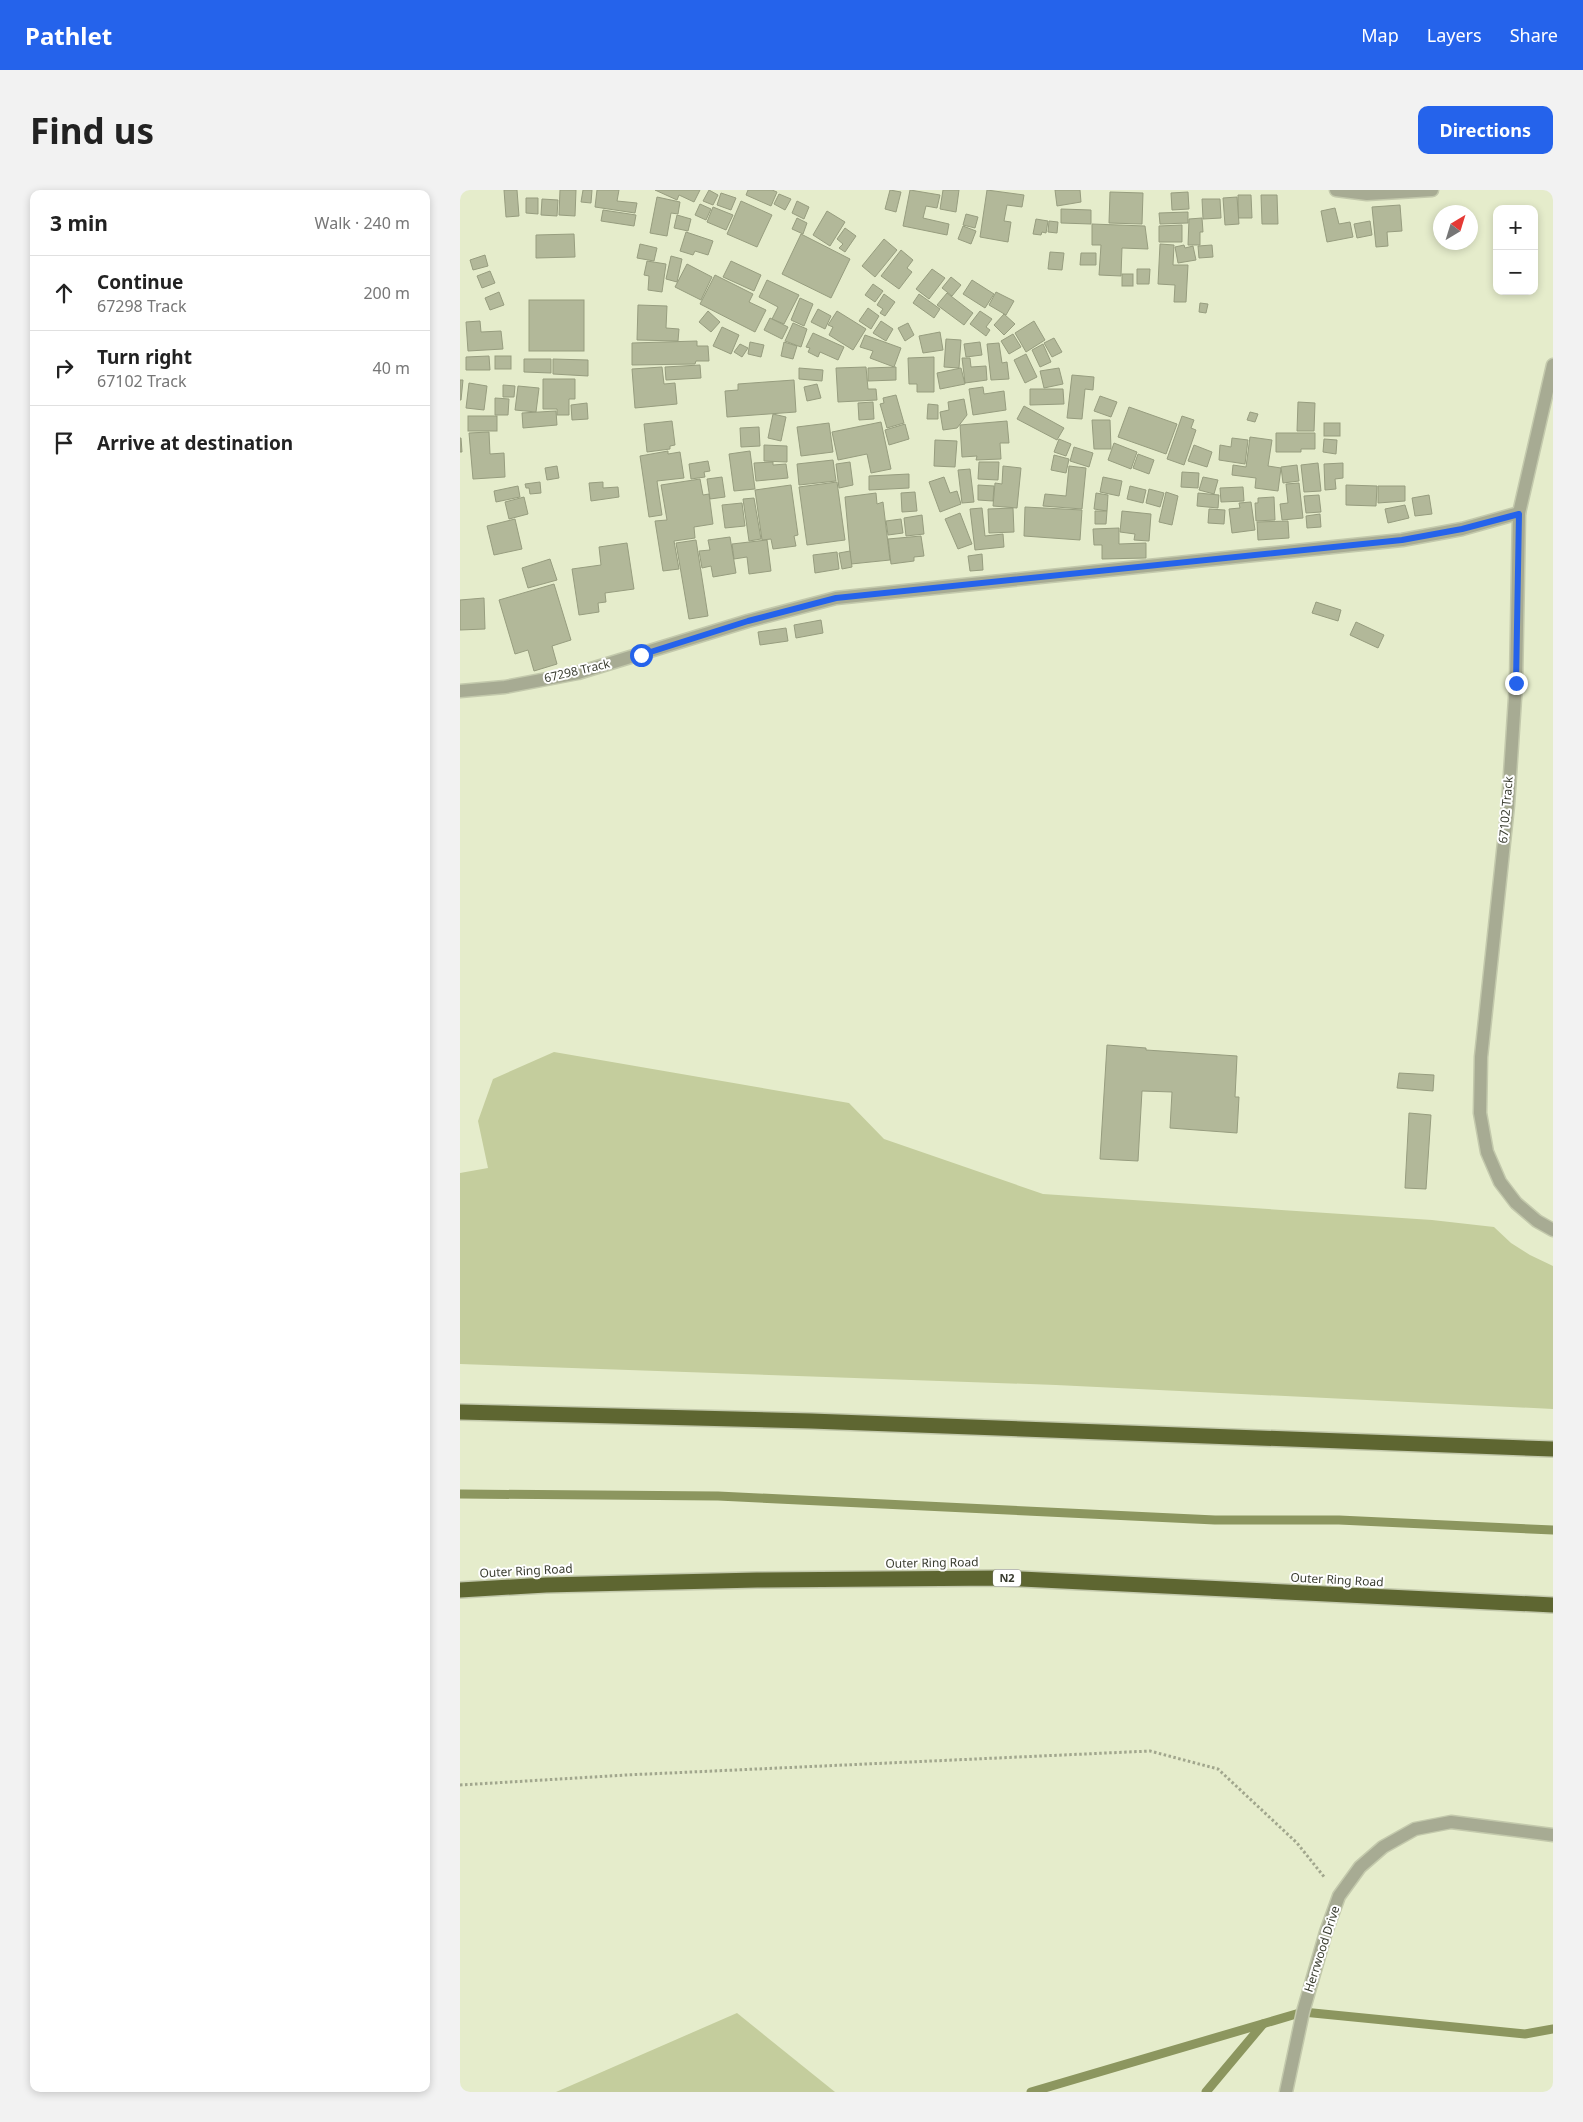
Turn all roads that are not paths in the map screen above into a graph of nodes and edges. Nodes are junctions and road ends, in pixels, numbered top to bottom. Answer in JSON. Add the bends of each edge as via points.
{"nodes":[{"id":1,"x":1336,"y":190,"type":"edge"},
{"id":2,"x":1432,"y":190,"type":"edge"},
{"id":3,"x":1553,"y":365,"type":"edge"},
{"id":4,"x":1519,"y":514,"type":"junction"},
{"id":5,"x":460,"y":691,"type":"edge"},
{"id":6,"x":1553,"y":1230,"type":"edge"},
{"id":7,"x":460,"y":1412,"type":"edge"},
{"id":8,"x":1553,"y":1449,"type":"edge"},
{"id":9,"x":460,"y":1590,"type":"edge"},
{"id":10,"x":1553,"y":1604,"type":"edge"},
{"id":11,"x":1553,"y":1835,"type":"edge"},
{"id":12,"x":1286,"y":2092,"type":"edge"}],
"edges":[{"from":1,"to":2,"type":"street","via":[[1388,194]]},
{"from":3,"to":4,"type":"street","name":"67102 Track"},
{"from":4,"to":5,"type":"street","name":"67298 Track","via":[[1402,540],[836,598],[578,673],[505,687]]},
{"from":4,"to":6,"type":"street","name":"67102 Track","via":[[1516,683],[1508,805],[1481,1057],[1480,1113],[1487,1152],[1500,1182],[1516,1203]]},
{"from":7,"to":8,"type":"highway","via":[[801,1420]]},
{"from":9,"to":10,"type":"highway","name":"Outer Ring Road","number":"N2","via":[[546,1585],[1000,1578]]},
{"from":11,"to":12,"type":"street","name":"Herrwood Drive","via":[[1451,1822],[1415,1830],[1383,1846],[1360,1867],[1340,1896],[1326,1932],[1303,2012]]}]}
